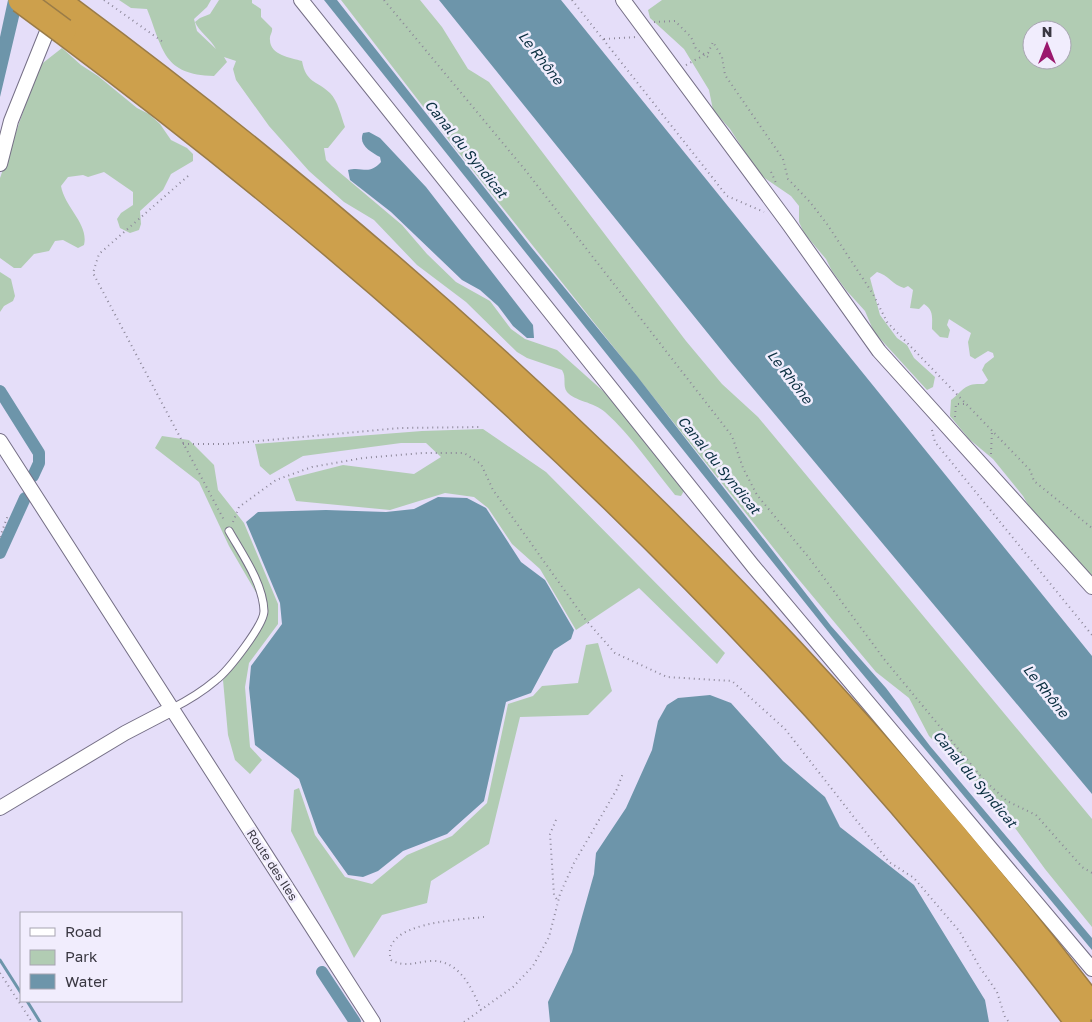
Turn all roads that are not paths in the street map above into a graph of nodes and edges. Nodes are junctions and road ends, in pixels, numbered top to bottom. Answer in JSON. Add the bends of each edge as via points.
{"nodes":[{"id":1,"x":21,"y":0,"type":"edge"},
{"id":2,"x":301,"y":0,"type":"edge"},
{"id":3,"x":623,"y":0,"type":"edge"},
{"id":4,"x":57,"y":18,"type":"edge"},
{"id":5,"x":0,"y":164,"type":"edge"},
{"id":6,"x":0,"y":441,"type":"edge"},
{"id":7,"x":229,"y":531,"type":"road end"},
{"id":8,"x":1092,"y":587,"type":"edge"},
{"id":9,"x":171,"y":709,"type":"junction"},
{"id":10,"x":0,"y":808,"type":"edge"},
{"id":11,"x":1092,"y":969,"type":"edge"},
{"id":12,"x":1092,"y":1007,"type":"edge"},
{"id":13,"x":373,"y":1022,"type":"edge"},
{"id":14,"x":1078,"y":1022,"type":"edge"}],
"edges":[{"from":1,"to":4,"type":"highway","bridge":true},
{"from":2,"to":11,"type":"street","via":[[753,566]]},
{"from":3,"to":8,"type":"street","via":[[867,334]]},
{"from":4,"to":5,"type":"street","via":[[10,121]]},
{"from":4,"to":12,"type":"highway","via":[[188,100],[310,198],[487,352],[625,482],[776,637],[884,755]]},
{"from":4,"to":14,"type":"highway","via":[[320,234],[464,358],[598,485],[716,604],[859,757],[964,880]]},
{"from":6,"to":9,"type":"street","name":"Route des Iles"},
{"from":7,"to":9,"type":"lane","via":[[262,597],[264,614],[252,636],[218,679]]},
{"from":9,"to":10,"type":"street","via":[[125,732]]},
{"from":9,"to":13,"type":"street","name":"Route des Iles"}]}
